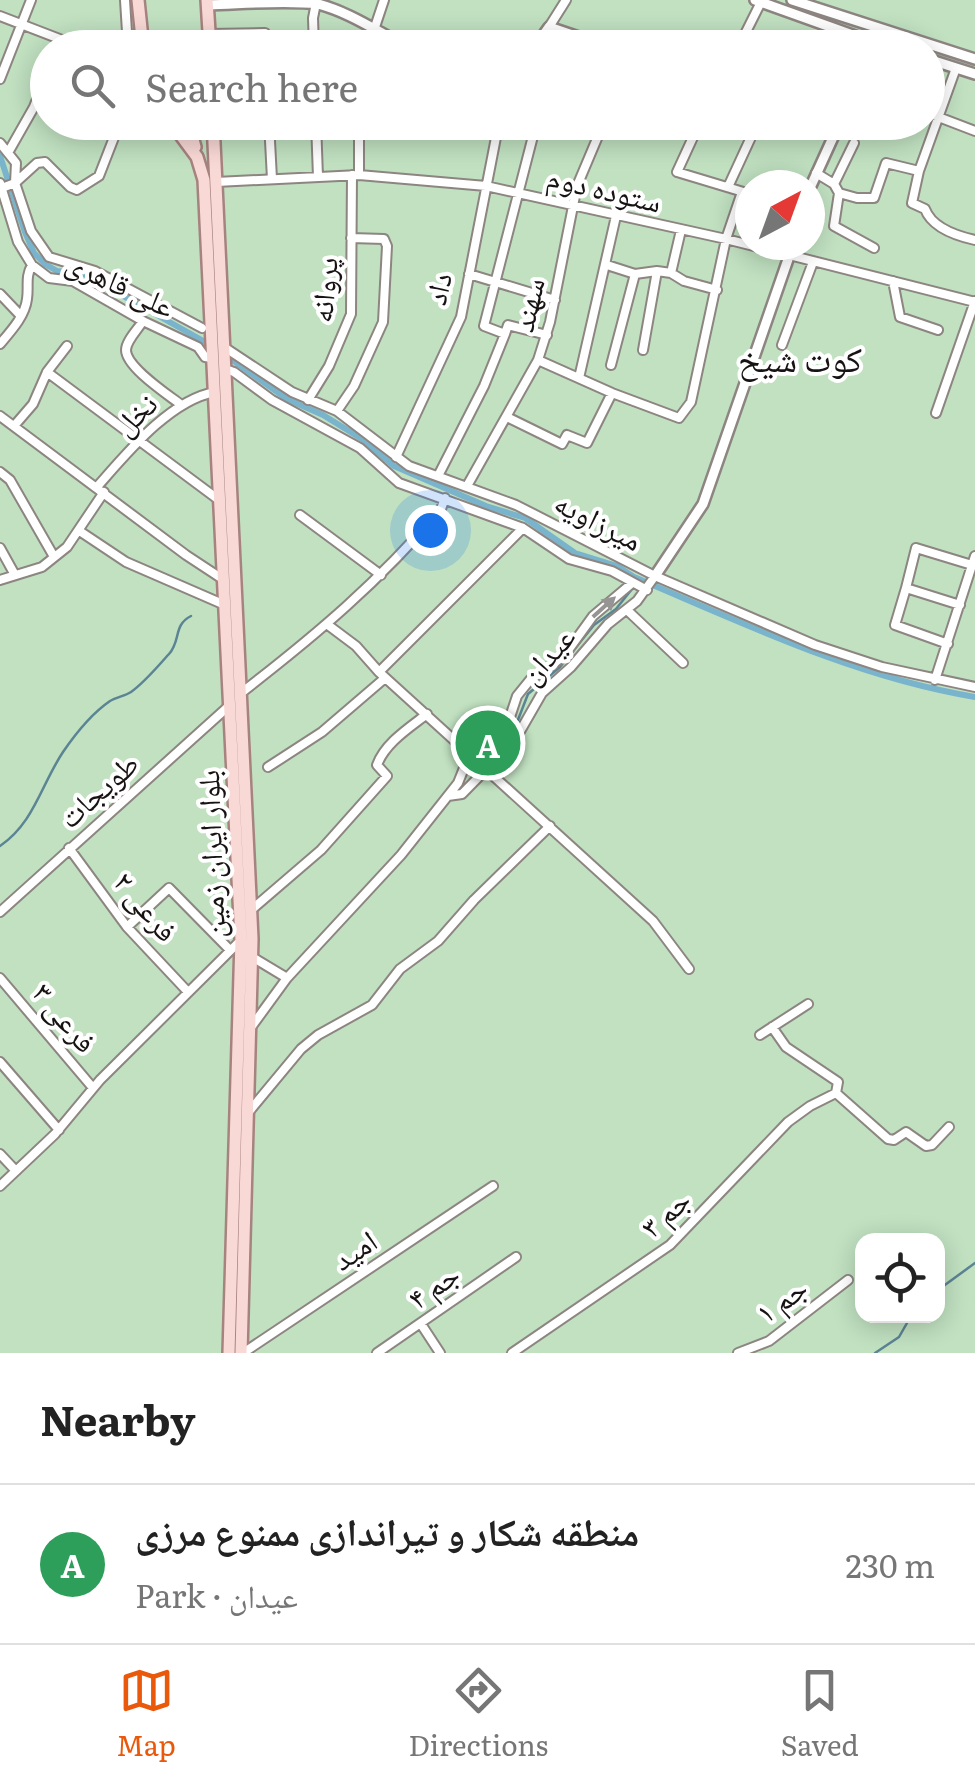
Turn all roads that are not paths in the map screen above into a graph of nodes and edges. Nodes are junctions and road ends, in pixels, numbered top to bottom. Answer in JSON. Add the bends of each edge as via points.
{"nodes":[{"id":1,"x":32,"y":0,"type":"edge"},
{"id":2,"x":125,"y":0,"type":"edge"},
{"id":3,"x":139,"y":0,"type":"edge"},
{"id":4,"x":384,"y":0,"type":"edge"},
{"id":5,"x":566,"y":0,"type":"edge"},
{"id":6,"x":792,"y":0,"type":"edge"},
{"id":7,"x":271,"y":1,"type":"edge"},
{"id":8,"x":758,"y":1,"type":"edge"},
{"id":9,"x":208,"y":2,"type":"edge"},
{"id":10,"x":316,"y":3,"type":"junction"},
{"id":11,"x":0,"y":16,"type":"edge"},
{"id":12,"x":20,"y":24,"type":"junction"},
{"id":13,"x":372,"y":26,"type":"junction"},
{"id":14,"x":552,"y":28,"type":"joint"},
{"id":15,"x":32,"y":30,"type":"edge"},
{"id":16,"x":127,"y":30,"type":"edge"},
{"id":17,"x":141,"y":30,"type":"edge"},
{"id":18,"x":209,"y":30,"type":"edge"},
{"id":19,"x":313,"y":30,"type":"edge"},
{"id":20,"x":371,"y":30,"type":"edge"},
{"id":21,"x":379,"y":30,"type":"edge"},
{"id":22,"x":558,"y":30,"type":"edge"},
{"id":23,"x":747,"y":30,"type":"edge"},
{"id":24,"x":834,"y":30,"type":"edge"},
{"id":25,"x":885,"y":30,"type":"edge"},
{"id":26,"x":945,"y":49,"type":"edge"},
{"id":27,"x":975,"y":59,"type":"edge"},
{"id":28,"x":945,"y":65,"type":"edge"},
{"id":29,"x":956,"y":68,"type":"junction"},
{"id":30,"x":975,"y":74,"type":"edge"},
{"id":31,"x":0,"y":78,"type":"edge"},
{"id":32,"x":945,"y":99,"type":"edge"},
{"id":33,"x":30,"y":113,"type":"edge"},
{"id":34,"x":945,"y":120,"type":"edge"},
{"id":35,"x":975,"y":131,"type":"edge"},
{"id":36,"x":113,"y":140,"type":"edge"},
{"id":37,"x":184,"y":140,"type":"edge"},
{"id":38,"x":195,"y":140,"type":"edge"},
{"id":39,"x":214,"y":140,"type":"edge"},
{"id":40,"x":270,"y":140,"type":"edge"},
{"id":41,"x":317,"y":140,"type":"edge"},
{"id":42,"x":358,"y":140,"type":"edge"},
{"id":43,"x":495,"y":140,"type":"edge"},
{"id":44,"x":532,"y":140,"type":"edge"},
{"id":45,"x":595,"y":140,"type":"edge"},
{"id":46,"x":692,"y":140,"type":"edge"},
{"id":47,"x":750,"y":140,"type":"edge"},
{"id":48,"x":832,"y":140,"type":"edge"},
{"id":49,"x":930,"y":140,"type":"edge"},
{"id":50,"x":0,"y":143,"type":"edge"},
{"id":51,"x":854,"y":143,"type":"dead end"},
{"id":52,"x":9,"y":151,"type":"junction"},
{"id":53,"x":197,"y":157,"type":"junction"},
{"id":54,"x":817,"y":170,"type":"edge"},
{"id":55,"x":919,"y":171,"type":"junction"},
{"id":56,"x":356,"y":175,"type":"junction"},
{"id":57,"x":318,"y":176,"type":"junction"},
{"id":58,"x":272,"y":178,"type":"junction"},
{"id":59,"x":825,"y":180,"type":"edge"},
{"id":60,"x":216,"y":182,"type":"junction"},
{"id":61,"x":7,"y":185,"type":"edge"},
{"id":62,"x":486,"y":186,"type":"junction"},
{"id":63,"x":728,"y":187,"type":"junction"},
{"id":64,"x":735,"y":189,"type":"edge"},
{"id":65,"x":836,"y":189,"type":"junction"},
{"id":66,"x":519,"y":194,"type":"junction"},
{"id":67,"x":572,"y":207,"type":"junction"},
{"id":68,"x":616,"y":216,"type":"junction"},
{"id":69,"x":20,"y":217,"type":"junction"},
{"id":70,"x":735,"y":218,"type":"edge"},
{"id":71,"x":0,"y":228,"type":"edge"},
{"id":72,"x":681,"y":230,"type":"junction"},
{"id":73,"x":352,"y":238,"type":"junction"},
{"id":74,"x":726,"y":239,"type":"junction"},
{"id":75,"x":975,"y":240,"type":"edge"},
{"id":76,"x":735,"y":241,"type":"edge"},
{"id":77,"x":874,"y":248,"type":"dead end"},
{"id":78,"x":789,"y":260,"type":"edge"},
{"id":79,"x":806,"y":260,"type":"edge"},
{"id":80,"x":814,"y":262,"type":"junction"},
{"id":81,"x":32,"y":265,"type":"junction"},
{"id":82,"x":608,"y":265,"type":"junction"},
{"id":83,"x":657,"y":271,"type":"junction"},
{"id":84,"x":671,"y":273,"type":"junction"},
{"id":85,"x":469,"y":274,"type":"junction"},
{"id":86,"x":634,"y":274,"type":"junction"},
{"id":87,"x":893,"y":281,"type":"junction"},
{"id":88,"x":497,"y":283,"type":"junction"},
{"id":89,"x":717,"y":290,"type":"junction"},
{"id":90,"x":0,"y":294,"type":"edge"},
{"id":91,"x":555,"y":300,"type":"junction"},
{"id":92,"x":975,"y":302,"type":"edge"},
{"id":93,"x":21,"y":316,"type":"junction"},
{"id":94,"x":143,"y":321,"type":"junction"},
{"id":95,"x":938,"y":330,"type":"dead end"},
{"id":96,"x":207,"y":332,"type":"junction"},
{"id":97,"x":505,"y":334,"type":"junction"},
{"id":98,"x":547,"y":335,"type":"junction"},
{"id":99,"x":0,"y":344,"type":"edge"},
{"id":100,"x":782,"y":345,"type":"dead end"},
{"id":101,"x":67,"y":346,"type":"dead end"},
{"id":102,"x":643,"y":350,"type":"dead end"},
{"id":103,"x":219,"y":358,"type":"junction"},
{"id":104,"x":538,"y":360,"type":"junction"},
{"id":105,"x":611,"y":366,"type":"dead end"},
{"id":106,"x":47,"y":372,"type":"junction"},
{"id":107,"x":578,"y":378,"type":"junction"},
{"id":108,"x":215,"y":392,"type":"junction"},
{"id":109,"x":612,"y":393,"type":"junction"},
{"id":110,"x":308,"y":400,"type":"junction"},
{"id":111,"x":180,"y":404,"type":"junction"},
{"id":112,"x":337,"y":411,"type":"junction"},
{"id":113,"x":936,"y":413,"type":"dead end"},
{"id":114,"x":0,"y":416,"type":"edge"},
{"id":115,"x":507,"y":416,"type":"junction"},
{"id":116,"x":14,"y":426,"type":"junction"},
{"id":117,"x":140,"y":439,"type":"junction"},
{"id":118,"x":396,"y":457,"type":"junction"},
{"id":119,"x":0,"y":472,"type":"edge"},
{"id":120,"x":438,"y":476,"type":"junction"},
{"id":121,"x":467,"y":486,"type":"junction"},
{"id":122,"x":100,"y":490,"type":"junction"},
{"id":123,"x":444,"y":498,"type":"junction"},
{"id":124,"x":219,"y":500,"type":"junction"},
{"id":125,"x":484,"y":503,"type":"junction"},
{"id":126,"x":300,"y":515,"type":"dead end"},
{"id":127,"x":523,"y":528,"type":"junction"},
{"id":128,"x":81,"y":532,"type":"junction"},
{"id":129,"x":0,"y":548,"type":"edge"},
{"id":130,"x":54,"y":555,"type":"junction"},
{"id":131,"x":974,"y":561,"type":"edge"},
{"id":132,"x":15,"y":575,"type":"junction"},
{"id":133,"x":381,"y":575,"type":"junction"},
{"id":134,"x":0,"y":580,"type":"edge"},
{"id":135,"x":224,"y":580,"type":"junction"},
{"id":136,"x":644,"y":584,"type":"junction"},
{"id":137,"x":906,"y":588,"type":"junction"},
{"id":138,"x":960,"y":605,"type":"junction"},
{"id":139,"x":225,"y":606,"type":"junction"},
{"id":140,"x":627,"y":610,"type":"junction"},
{"id":141,"x":328,"y":626,"type":"junction"},
{"id":142,"x":948,"y":644,"type":"junction"},
{"id":143,"x":683,"y":663,"type":"dead end"},
{"id":144,"x":382,"y":675,"type":"junction"},
{"id":145,"x":936,"y":680,"type":"junction"},
{"id":146,"x":975,"y":687,"type":"edge"},
{"id":147,"x":241,"y":692,"type":"junction"},
{"id":148,"x":230,"y":705,"type":"junction"},
{"id":149,"x":427,"y":714,"type":"junction"},
{"id":150,"x":474,"y":756,"type":"junction"},
{"id":151,"x":268,"y":767,"type":"dead end"},
{"id":152,"x":486,"y":768,"type":"junction"},
{"id":153,"x":448,"y":796,"type":"junction"},
{"id":154,"x":550,"y":826,"type":"junction"},
{"id":155,"x":69,"y":848,"type":"junction"},
{"id":156,"x":250,"y":911,"type":"junction"},
{"id":157,"x":0,"y":912,"type":"edge"},
{"id":158,"x":127,"y":926,"type":"junction"},
{"id":159,"x":241,"y":940,"type":"junction"},
{"id":160,"x":230,"y":950,"type":"junction"},
{"id":161,"x":252,"y":957,"type":"junction"},
{"id":162,"x":690,"y":969,"type":"dead end"},
{"id":163,"x":0,"y":978,"type":"edge"},
{"id":164,"x":287,"y":978,"type":"junction"},
{"id":165,"x":188,"y":992,"type":"junction"},
{"id":166,"x":808,"y":1004,"type":"dead end"},
{"id":167,"x":772,"y":1027,"type":"junction"},
{"id":168,"x":250,"y":1030,"type":"junction"},
{"id":169,"x":760,"y":1035,"type":"dead end"},
{"id":170,"x":0,"y":1062,"type":"edge"},
{"id":171,"x":93,"y":1088,"type":"junction"},
{"id":172,"x":836,"y":1093,"type":"junction"},
{"id":173,"x":247,"y":1114,"type":"junction"},
{"id":174,"x":949,"y":1126,"type":"dead end"},
{"id":175,"x":59,"y":1130,"type":"junction"},
{"id":176,"x":0,"y":1154,"type":"edge"},
{"id":177,"x":16,"y":1171,"type":"junction"},
{"id":178,"x":0,"y":1186,"type":"edge"},
{"id":179,"x":493,"y":1186,"type":"dead end"},
{"id":180,"x":516,"y":1258,"type":"dead end"},
{"id":181,"x":848,"y":1280,"type":"dead end"},
{"id":182,"x":421,"y":1324,"type":"junction"},
{"id":183,"x":229,"y":1353,"type":"edge"},
{"id":184,"x":242,"y":1353,"type":"edge"},
{"id":185,"x":377,"y":1353,"type":"edge"},
{"id":186,"x":440,"y":1353,"type":"edge"},
{"id":187,"x":512,"y":1353,"type":"edge"},
{"id":188,"x":738,"y":1353,"type":"edge"}],
"edges":[{"from":1,"to":12,"type":"street"},
{"from":2,"to":16,"type":"street"},
{"from":3,"to":17,"type":"main road"},
{"from":4,"to":13,"type":"street"},
{"from":5,"to":14,"type":"street"},
{"from":6,"to":25,"type":"street"},
{"from":7,"to":9,"type":"street"},
{"from":7,"to":10,"type":"street"},
{"from":8,"to":23,"type":"street"},
{"from":8,"to":24,"type":"street"},
{"from":9,"to":18,"type":"main road"},
{"from":10,"to":13,"type":"street"},
{"from":10,"to":19,"type":"street"},
{"from":11,"to":12,"type":"street"},
{"from":12,"to":15,"type":"street"},
{"from":12,"to":31,"type":"street"},
{"from":13,"to":20,"type":"street"},
{"from":13,"to":21,"type":"street"},
{"from":14,"to":22,"type":"street"},
{"from":26,"to":27,"type":"street"},
{"from":28,"to":29,"type":"street"},
{"from":29,"to":30,"type":"street"},
{"from":29,"to":32,"type":"street"},
{"from":33,"to":52,"type":"street"},
{"from":34,"to":35,"type":"street"},
{"from":36,"to":61,"type":"street","via":[[99,176],[77,190],[45,162]]},
{"from":37,"to":53,"type":"main road"},
{"from":38,"to":53,"type":"main road"},
{"from":39,"to":60,"type":"main road","name":"بلوار ایران زمین"},
{"from":40,"to":58,"type":"street"},
{"from":41,"to":57,"type":"street"},
{"from":42,"to":56,"type":"street","name":"پروانه"},
{"from":43,"to":62,"type":"street","name":"داد"},
{"from":44,"to":66,"type":"street"},
{"from":45,"to":67,"type":"street","name":"سهند"},
{"from":46,"to":63,"type":"street","via":[[677,172]]},
{"from":47,"to":63,"type":"street"},
{"from":48,"to":54,"type":"street"},
{"from":49,"to":55,"type":"street"},
{"from":50,"to":52,"type":"street"},
{"from":51,"to":65,"type":"street"},
{"from":52,"to":61,"type":"street","via":[[16,163]]},
{"from":53,"to":96,"type":"main road","via":[[204,180]]},
{"from":55,"to":65,"type":"street","via":[[886,162],[874,198]]},
{"from":55,"to":75,"type":"street","via":[[912,203],[942,228]]},
{"from":56,"to":57,"type":"street","name":"ستوده دوم"},
{"from":56,"to":62,"type":"street","name":"ستوده دوم"},
{"from":56,"to":73,"type":"street","name":"پروانه"},
{"from":57,"to":58,"type":"street","name":"ستوده دوم"},
{"from":58,"to":60,"type":"street","name":"ستوده دوم"},
{"from":59,"to":65,"type":"street"},
{"from":60,"to":103,"type":"main road","name":"بلوار ایران زمین"},
{"from":61,"to":69,"type":"street","name":"علی قاهری"},
{"from":61,"to":69,"type":"street"},
{"from":62,"to":66,"type":"street","name":"ستوده دوم"},
{"from":62,"to":85,"type":"street","name":"داد"},
{"from":63,"to":64,"type":"street"},
{"from":65,"to":77,"type":"street","via":[[834,226]]},
{"from":66,"to":67,"type":"street","name":"ستوده دوم"},
{"from":66,"to":88,"type":"street"},
{"from":67,"to":68,"type":"street","name":"ستوده دوم"},
{"from":67,"to":91,"type":"street","name":"سهند"},
{"from":68,"to":72,"type":"street","name":"ستوده دوم"},
{"from":68,"to":82,"type":"street"},
{"from":69,"to":71,"type":"street"},
{"from":69,"to":81,"type":"street","name":"علی قاهری","via":[[18,242]]},
{"from":69,"to":96,"type":"street","via":[[49,257],[95,271]]},
{"from":70,"to":74,"type":"street"},
{"from":72,"to":74,"type":"street","name":"ستوده دوم"},
{"from":72,"to":84,"type":"street"},
{"from":73,"to":110,"type":"street","name":"پروانه","via":[[351,314]]},
{"from":73,"to":112,"type":"street","via":[[375,237],[388,246],[383,322]]},
{"from":74,"to":76,"type":"street","name":"ستوده دوم"},
{"from":74,"to":89,"type":"street"},
{"from":78,"to":136,"type":"street","via":[[704,504]]},
{"from":79,"to":80,"type":"street","name":"ستوده دوم"},
{"from":80,"to":87,"type":"street","name":"ستوده دوم"},
{"from":80,"to":100,"type":"street"},
{"from":81,"to":93,"type":"street"},
{"from":81,"to":94,"type":"street","name":"علی قاهری"},
{"from":82,"to":86,"type":"street"},
{"from":82,"to":107,"type":"street"},
{"from":83,"to":84,"type":"street"},
{"from":83,"to":86,"type":"street"},
{"from":83,"to":102,"type":"street"},
{"from":84,"to":89,"type":"street"},
{"from":85,"to":88,"type":"street"},
{"from":85,"to":118,"type":"street","name":"داد","via":[[460,317]]},
{"from":86,"to":105,"type":"street"},
{"from":87,"to":92,"type":"street","name":"ستوده دوم"},
{"from":87,"to":95,"type":"street","via":[[900,316]]},
{"from":88,"to":91,"type":"street"},
{"from":88,"to":97,"type":"street","via":[[484,326]]},
{"from":89,"to":109,"type":"street","via":[[691,402],[679,418]]},
{"from":90,"to":93,"type":"street"},
{"from":91,"to":98,"type":"street","name":"سهند"},
{"from":92,"to":113,"type":"street"},
{"from":93,"to":99,"type":"street"},
{"from":94,"to":103,"type":"street","name":"علی قاهری"},
{"from":94,"to":111,"type":"street","via":[[127,355]]},
{"from":96,"to":103,"type":"main road"},
{"from":97,"to":98,"type":"street","via":[[508,325]]},
{"from":97,"to":120,"type":"street"},
{"from":98,"to":104,"type":"street","name":"سهند"},
{"from":101,"to":106,"type":"street"},
{"from":103,"to":108,"type":"main road","name":"بلوار ایران زمین"},
{"from":103,"to":110,"type":"street","name":"میرزاویه"},
{"from":103,"to":123,"type":"street","via":[[272,400],[360,448],[398,483]]},
{"from":103,"to":147,"type":"main road","name":"بلوار ایران زمین"},
{"from":104,"to":107,"type":"street"},
{"from":104,"to":115,"type":"street","name":"سهند"},
{"from":106,"to":116,"type":"street"},
{"from":106,"to":117,"type":"street"},
{"from":107,"to":109,"type":"street"},
{"from":108,"to":111,"type":"street","name":"نخل"},
{"from":108,"to":124,"type":"main road","name":"بلوار ایران زمین"},
{"from":109,"to":115,"type":"street","via":[[587,444],[567,435],[562,444]]},
{"from":110,"to":112,"type":"street","name":"میرزاویه"},
{"from":111,"to":117,"type":"street","name":"نخل"},
{"from":112,"to":118,"type":"street","name":"میرزاویه"},
{"from":114,"to":116,"type":"street"},
{"from":115,"to":121,"type":"street","name":"سهند"},
{"from":116,"to":122,"type":"street"},
{"from":117,"to":122,"type":"street","name":"نخل"},
{"from":117,"to":124,"type":"street"},
{"from":118,"to":120,"type":"street","name":"میرزاویه"},
{"from":119,"to":130,"type":"street"},
{"from":120,"to":121,"type":"street","name":"میرزاویه"},
{"from":121,"to":125,"type":"street","name":"میرزاویه"},
{"from":122,"to":128,"type":"street","name":"نخل"},
{"from":122,"to":135,"type":"street"},
{"from":123,"to":125,"type":"street"},
{"from":123,"to":133,"type":"street","via":[[441,510]]},
{"from":124,"to":135,"type":"main road","name":"بلوار ایران زمین"},
{"from":125,"to":127,"type":"street"},
{"from":125,"to":136,"type":"street","name":"میرزاویه"},
{"from":126,"to":133,"type":"street"},
{"from":127,"to":136,"type":"street","via":[[570,559]]},
{"from":127,"to":144,"type":"street"},
{"from":128,"to":130,"type":"street","name":"نخل"},
{"from":128,"to":139,"type":"street","via":[[126,562]]},
{"from":129,"to":132,"type":"street"},
{"from":130,"to":132,"type":"street","name":"نخل","via":[[42,567]]},
{"from":131,"to":137,"type":"street","via":[[916,548]]},
{"from":131,"to":138,"type":"street"},
{"from":132,"to":134,"type":"street","name":"نخل"},
{"from":133,"to":141,"type":"street"},
{"from":135,"to":139,"type":"main road","name":"بلوار ایران زمین"},
{"from":136,"to":140,"type":"street","name":"عیدان"},
{"from":136,"to":145,"type":"street","name":"میرزاویه"},
{"from":150,"to":136,"type":"street","name":"عیدان","one_way":true,"via":[[508,723],[530,680],[564,656],[593,616]]},
{"from":137,"to":138,"type":"street"},
{"from":137,"to":142,"type":"street","via":[[895,625]]},
{"from":138,"to":142,"type":"street"},
{"from":139,"to":148,"type":"main road","name":"بلوار ایران زمین"},
{"from":140,"to":143,"type":"street"},
{"from":140,"to":152,"type":"street","name":"عیدان","via":[[542,693],[525,728]]},
{"from":141,"to":144,"type":"street"},
{"from":141,"to":147,"type":"street"},
{"from":142,"to":145,"type":"street"},
{"from":144,"to":149,"type":"street"},
{"from":144,"to":151,"type":"street","via":[[322,732]]},
{"from":145,"to":146,"type":"street","name":"میرزاویه"},
{"from":147,"to":156,"type":"main road","name":"بلوار ایران زمین"},
{"from":148,"to":155,"type":"street","name":"طویجات"},
{"from":148,"to":159,"type":"main road","name":"بلوار ایران زمین"},
{"from":149,"to":150,"type":"street"},
{"from":149,"to":156,"type":"street","via":[[378,758],[387,776],[321,850]]},
{"from":150,"to":152,"type":"street"},
{"from":150,"to":153,"type":"street","name":"عیدان"},
{"from":152,"to":153,"type":"street","name":"عیدان","via":[[462,794]]},
{"from":152,"to":154,"type":"street"},
{"from":153,"to":164,"type":"street","name":"عیدان"},
{"from":154,"to":162,"type":"street","via":[[653,921]]},
{"from":154,"to":173,"type":"street","via":[[372,1005],[301,1049]]},
{"from":155,"to":157,"type":"street","name":"طویجات"},
{"from":155,"to":158,"type":"street","name":"فرعی ۲"},
{"from":156,"to":161,"type":"main road","name":"بلوار ایران زمین"},
{"from":158,"to":160,"type":"street","via":[[169,888]]},
{"from":158,"to":165,"type":"street","name":"فرعی ۲"},
{"from":159,"to":160,"type":"street"},
{"from":159,"to":183,"type":"main road","name":"بلوار ایران زمین"},
{"from":160,"to":165,"type":"street"},
{"from":161,"to":164,"type":"street"},
{"from":161,"to":168,"type":"main road","name":"بلوار ایران زمین"},
{"from":163,"to":171,"type":"street","name":"فرعی ۳"},
{"from":164,"to":168,"type":"street","name":"عیدان"},
{"from":165,"to":171,"type":"street"},
{"from":166,"to":167,"type":"street"},
{"from":167,"to":169,"type":"street"},
{"from":167,"to":172,"type":"street","via":[[786,1047],[838,1082]]},
{"from":168,"to":173,"type":"main road","name":"بلوار ایران زمین"},
{"from":170,"to":175,"type":"street"},
{"from":171,"to":175,"type":"street"},
{"from":172,"to":174,"type":"street","via":[[888,1139],[906,1132],[932,1145]]},
{"from":172,"to":187,"type":"street","name":"جم ۳","via":[[788,1122],[670,1245]]},
{"from":173,"to":184,"type":"main road","name":"بلوار ایران زمین"},
{"from":175,"to":177,"type":"street"},
{"from":176,"to":177,"type":"street"},
{"from":177,"to":178,"type":"street"},
{"from":179,"to":184,"type":"street","name":"امید"},
{"from":180,"to":182,"type":"street","name":"جم ۴"},
{"from":181,"to":188,"type":"street","name":"جم ۱","via":[[770,1341]]},
{"from":182,"to":185,"type":"street","name":"جم ۴"},
{"from":182,"to":186,"type":"street"}]}
